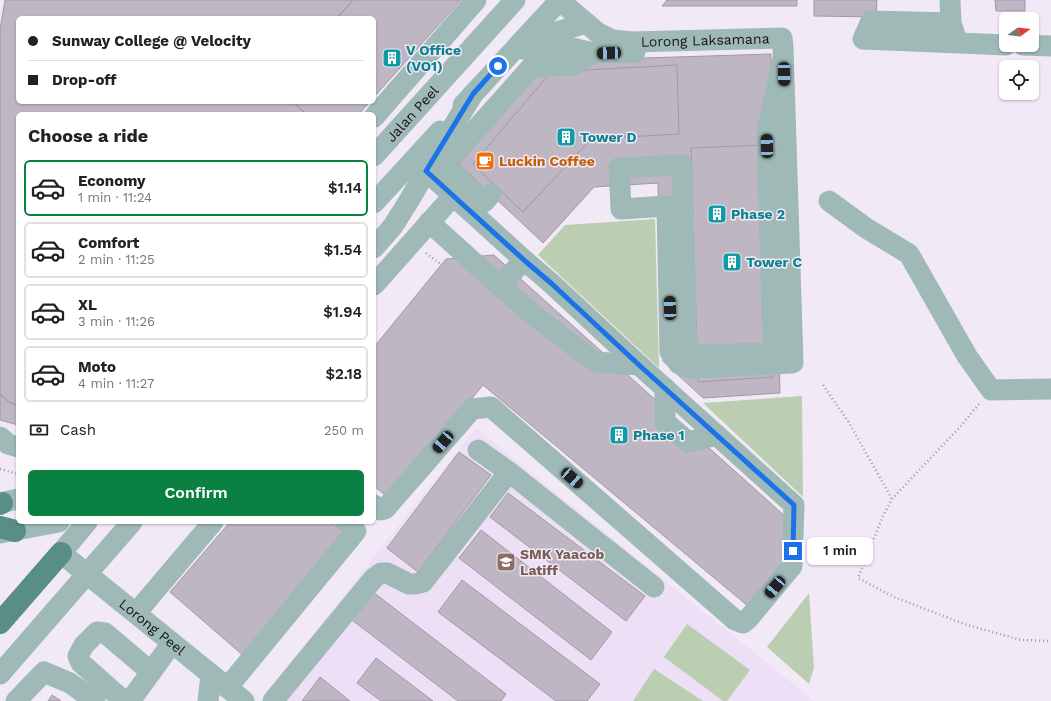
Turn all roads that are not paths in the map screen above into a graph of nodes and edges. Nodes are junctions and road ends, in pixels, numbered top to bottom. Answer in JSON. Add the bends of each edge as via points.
{"nodes":[{"id":1,"x":476,"y":0,"type":"edge"},
{"id":2,"x":482,"y":0,"type":"edge"},
{"id":3,"x":515,"y":0,"type":"edge"},
{"id":4,"x":560,"y":0,"type":"edge"},
{"id":5,"x":581,"y":0,"type":"edge"},
{"id":6,"x":950,"y":0,"type":"edge"},
{"id":7,"x":500,"y":17,"type":"junction"},
{"id":8,"x":586,"y":23,"type":"junction"},
{"id":9,"x":950,"y":23,"type":"junction"},
{"id":10,"x":524,"y":38,"type":"junction"},
{"id":11,"x":958,"y":44,"type":"junction"},
{"id":12,"x":999,"y":45,"type":"edge"},
{"id":13,"x":1039,"y":46,"type":"edge"},
{"id":14,"x":1051,"y":46,"type":"edge"},
{"id":15,"x":783,"y":48,"type":"junction"},
{"id":16,"x":507,"y":57,"type":"junction"},
{"id":17,"x":473,"y":94,"type":"junction"},
{"id":18,"x":376,"y":115,"type":"edge"},
{"id":19,"x":376,"y":154,"type":"edge"},
{"id":20,"x":435,"y":164,"type":"junction"},
{"id":21,"x":491,"y":194,"type":"dead end"},
{"id":22,"x":453,"y":196,"type":"junction"},
{"id":23,"x":376,"y":201,"type":"edge"},
{"id":24,"x":829,"y":201,"type":"dead end"},
{"id":25,"x":429,"y":222,"type":"junction"},
{"id":26,"x":376,"y":246,"type":"edge"},
{"id":27,"x":524,"y":260,"type":"junction"},
{"id":28,"x":376,"y":283,"type":"edge"},
{"id":29,"x":500,"y":286,"type":"junction"},
{"id":30,"x":639,"y":365,"type":"junction"},
{"id":31,"x":1051,"y":389,"type":"edge"},
{"id":32,"x":0,"y":437,"type":"edge"},
{"id":33,"x":16,"y":446,"type":"edge"},
{"id":34,"x":478,"y":450,"type":"dead end"},
{"id":35,"x":509,"y":472,"type":"junction"},
{"id":36,"x":376,"y":507,"type":"edge"},
{"id":37,"x":46,"y":524,"type":"edge"},
{"id":38,"x":85,"y":524,"type":"edge"},
{"id":39,"x":130,"y":524,"type":"edge"},
{"id":40,"x":210,"y":524,"type":"edge"},
{"id":41,"x":348,"y":524,"type":"edge"},
{"id":42,"x":5,"y":530,"type":"edge"},
{"id":43,"x":61,"y":553,"type":"junction"},
{"id":44,"x":87,"y":573,"type":"junction"},
{"id":45,"x":654,"y":587,"type":"dead end"},
{"id":46,"x":136,"y":613,"type":"junction"},
{"id":47,"x":0,"y":623,"type":"edge"},
{"id":48,"x":172,"y":643,"type":"junction"},
{"id":49,"x":151,"y":672,"type":"junction"},
{"id":50,"x":0,"y":674,"type":"edge"},
{"id":51,"x":211,"y":675,"type":"junction"},
{"id":52,"x":228,"y":688,"type":"junction"},
{"id":53,"x":131,"y":700,"type":"edge"},
{"id":54,"x":16,"y":701,"type":"edge"},
{"id":55,"x":95,"y":701,"type":"edge"},
{"id":56,"x":208,"y":701,"type":"edge"},
{"id":57,"x":244,"y":701,"type":"edge"},
{"id":58,"x":273,"y":701,"type":"edge"}],
"edges":[{"from":1,"to":18,"type":"street"},
{"from":2,"to":7,"type":"street"},
{"from":3,"to":7,"type":"street","name":"Jalan Peel"},
{"from":4,"to":8,"type":"street","name":"Lorong Laksamana"},
{"from":4,"to":10,"type":"street"},
{"from":5,"to":8,"type":"street"},
{"from":6,"to":9,"type":"street"},
{"from":7,"to":10,"type":"street"},
{"from":7,"to":19,"type":"street","name":"Jalan Peel"},
{"from":8,"to":15,"type":"street","name":"Lorong Laksamana","via":[[612,40]]},
{"from":8,"to":16,"type":"street","via":[[547,36]]},
{"from":9,"to":11,"type":"street"},
{"from":9,"to":11,"type":"street","via":[[871,21],[863,39]]},
{"from":10,"to":16,"type":"street"},
{"from":11,"to":12,"type":"street"},
{"from":13,"to":14,"type":"street"},
{"from":15,"to":15,"type":"street","via":[[793,363],[691,368],[679,364],[670,352],[667,206],[621,209],[619,168],[682,165],[687,356],[773,353],[767,131]]},
{"from":15,"to":20,"type":"street","via":[[593,54],[573,65],[532,67]]},
{"from":16,"to":17,"type":"street"},
{"from":17,"to":20,"type":"street"},
{"from":17,"to":23,"type":"street"},
{"from":20,"to":21,"type":"street","via":[[484,202]]},
{"from":20,"to":22,"type":"street"},
{"from":20,"to":26,"type":"street","via":[[393,226]]},
{"from":22,"to":25,"type":"street"},
{"from":22,"to":27,"type":"street"},
{"from":24,"to":31,"type":"street","via":[[866,228],[909,254],[967,356],[991,390]]},
{"from":25,"to":28,"type":"street"},
{"from":25,"to":29,"type":"street"},
{"from":27,"to":29,"type":"street"},
{"from":27,"to":30,"type":"street"},
{"from":29,"to":30,"type":"street","via":[[595,362]]},
{"from":30,"to":36,"type":"street","via":[[794,505],[792,566],[743,623],[735,620],[491,406],[472,409],[385,509],[380,510]]},
{"from":32,"to":33,"type":"street"},
{"from":34,"to":35,"type":"street"},
{"from":35,"to":45,"type":"street"},
{"from":35,"to":58,"type":"street","via":[[423,582],[409,584],[387,573],[374,578]]},
{"from":37,"to":42,"type":"street"},
{"from":38,"to":43,"type":"street"},
{"from":39,"to":44,"type":"street"},
{"from":40,"to":46,"type":"street"},
{"from":41,"to":52,"type":"street","via":[[356,531]]},
{"from":43,"to":44,"type":"street","name":"Lorong Peel"},
{"from":43,"to":47,"type":"main road"},
{"from":44,"to":46,"type":"street","name":"Lorong Peel"},
{"from":44,"to":50,"type":"street"},
{"from":46,"to":48,"type":"street","name":"Lorong Peel"},
{"from":48,"to":49,"type":"street"},
{"from":48,"to":51,"type":"street","name":"Lorong Peel"},
{"from":49,"to":53,"type":"street"},
{"from":49,"to":53,"type":"street","via":[[105,633],[97,632],[84,645],[78,656],[81,663]]},
{"from":51,"to":52,"type":"street","name":"Lorong Peel"},
{"from":51,"to":56,"type":"street"},
{"from":52,"to":57,"type":"street","name":"Lorong Peel"},
{"from":54,"to":55,"type":"street","via":[[44,672],[70,682]]}]}
